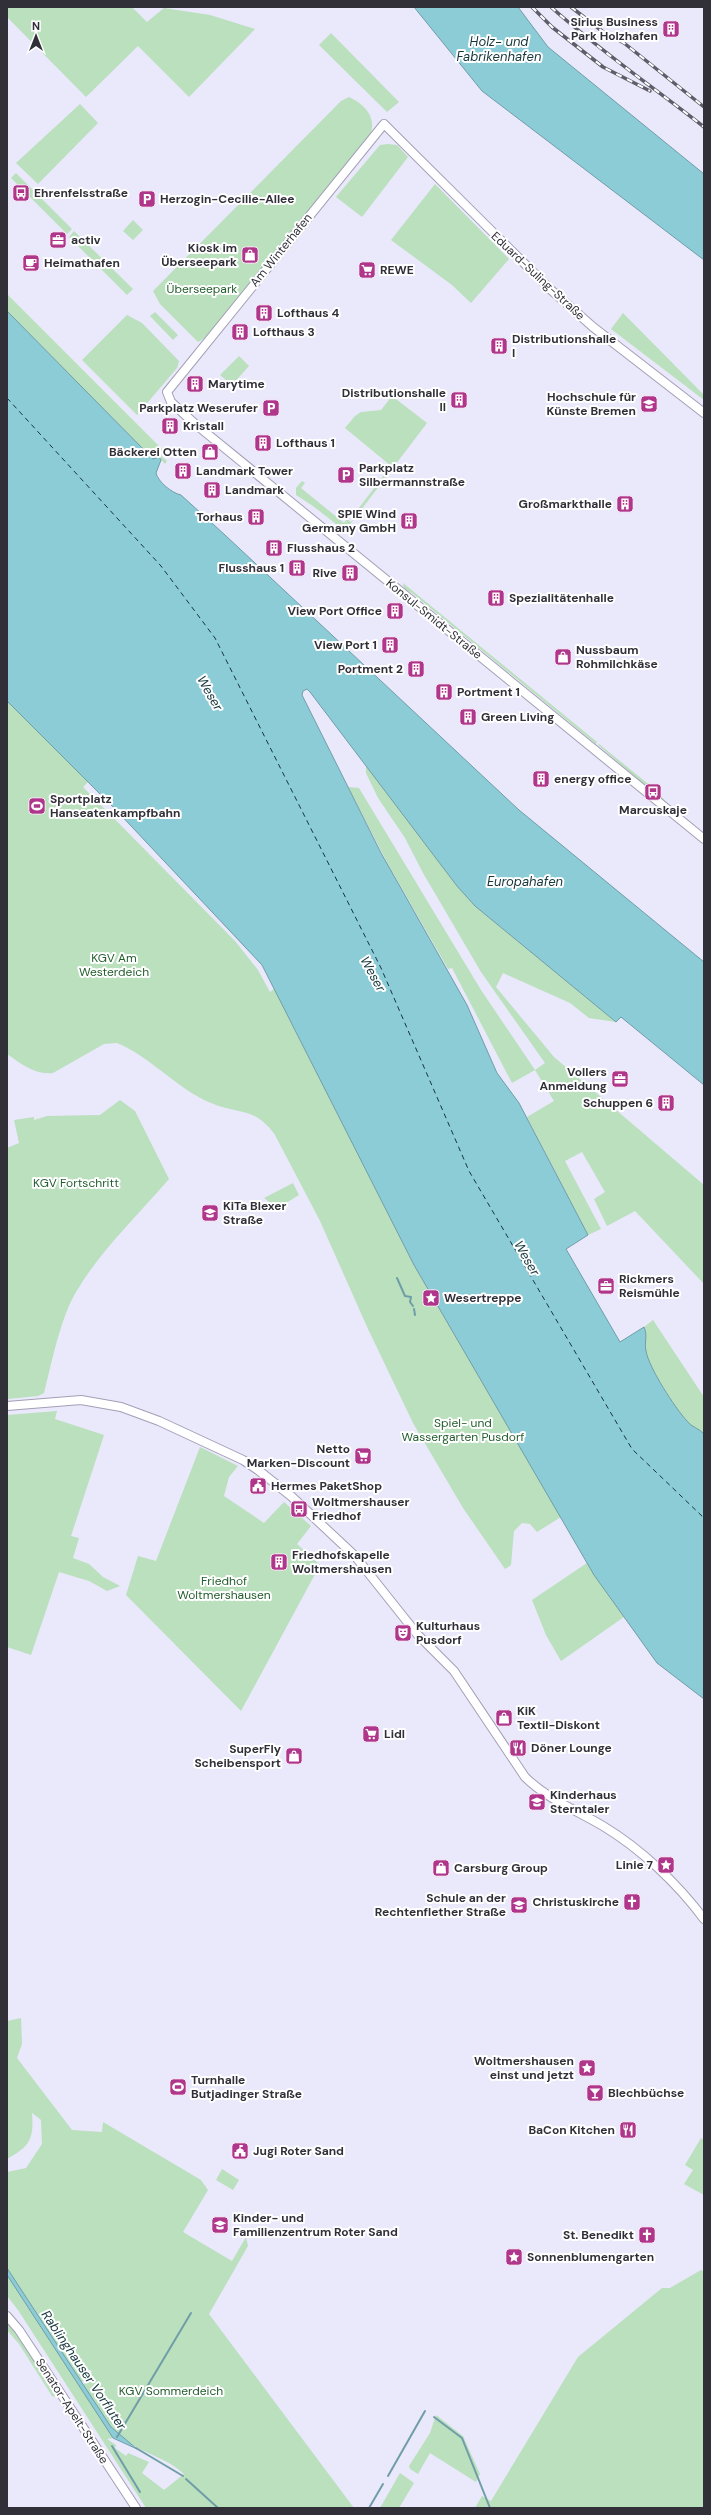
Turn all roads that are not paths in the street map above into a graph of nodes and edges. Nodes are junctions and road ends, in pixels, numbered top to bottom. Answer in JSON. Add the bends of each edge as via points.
{"nodes":[{"id":1,"x":384,"y":124,"type":"joint"},
{"id":2,"x":167,"y":396,"type":"joint"},
{"id":3,"x":704,"y":413,"type":"edge"},
{"id":4,"x":704,"y":839,"type":"edge"},
{"id":5,"x":7,"y":1406,"type":"edge"},
{"id":6,"x":704,"y":1919,"type":"edge"},
{"id":7,"x":7,"y":2316,"type":"edge"},
{"id":8,"x":136,"y":2508,"type":"edge"}],
"edges":[{"from":1,"to":2,"type":"street","name":"Am Winterhafen","via":[[186,365],[167,392]]},
{"from":1,"to":3,"type":"street","name":"Eduard-Suling-Straße","via":[[550,289],[593,327]]},
{"from":2,"to":4,"type":"street","name":"Konsul-Smidt-Straße","via":[[201,429]]},
{"from":5,"to":6,"type":"street","via":[[81,1400],[121,1407],[160,1421],[258,1470],[317,1520],[359,1561],[417,1634],[454,1671],[525,1777],[539,1790],[618,1836],[676,1884]]},
{"from":7,"to":8,"type":"street","name":"Senator-Apelt-Straße","via":[[19,2330]]}]}
